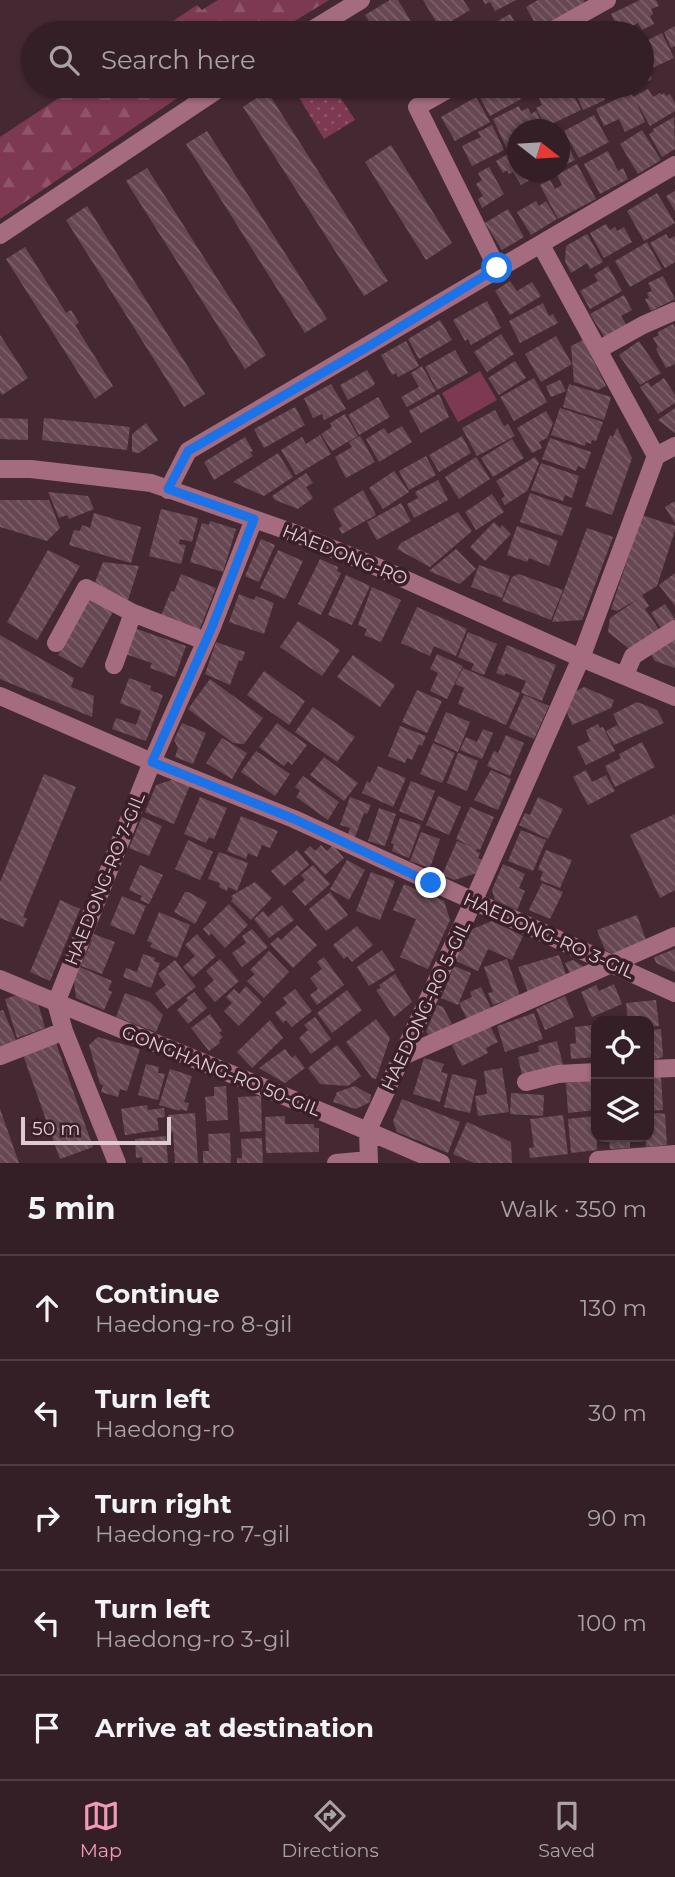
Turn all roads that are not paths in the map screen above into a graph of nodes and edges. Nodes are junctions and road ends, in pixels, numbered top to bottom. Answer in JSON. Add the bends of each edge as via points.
{"nodes":[{"id":1,"x":361,"y":0,"type":"edge"},
{"id":2,"x":607,"y":0,"type":"edge"},
{"id":3,"x":327,"y":21,"type":"edge"},
{"id":4,"x":569,"y":21,"type":"edge"},
{"id":5,"x":205,"y":98,"type":"edge"},
{"id":6,"x":433,"y":98,"type":"edge"},
{"id":7,"x":675,"y":165,"type":"edge"},
{"id":8,"x":0,"y":235,"type":"edge"},
{"id":9,"x":541,"y":245,"type":"junction"},
{"id":10,"x":497,"y":268,"type":"junction"},
{"id":11,"x":675,"y":311,"type":"edge"},
{"id":12,"x":598,"y":349,"type":"junction"},
{"id":13,"x":675,"y":446,"type":"edge"},
{"id":14,"x":656,"y":456,"type":"junction"},
{"id":15,"x":0,"y":469,"type":"edge"},
{"id":16,"x":168,"y":489,"type":"junction"},
{"id":17,"x":254,"y":519,"type":"junction"},
{"id":18,"x":133,"y":614,"type":"junction"},
{"id":19,"x":675,"y":629,"type":"edge"},
{"id":20,"x":205,"y":640,"type":"junction"},
{"id":21,"x":57,"y":643,"type":"dead end"},
{"id":22,"x":581,"y":659,"type":"junction"},
{"id":23,"x":114,"y":665,"type":"dead end"},
{"id":24,"x":625,"y":675,"type":"junction"},
{"id":25,"x":0,"y":696,"type":"edge"},
{"id":26,"x":675,"y":697,"type":"edge"},
{"id":27,"x":152,"y":762,"type":"junction"},
{"id":28,"x":473,"y":902,"type":"junction"},
{"id":29,"x":675,"y":936,"type":"edge"},
{"id":30,"x":609,"y":964,"type":"junction"},
{"id":31,"x":0,"y":979,"type":"edge"},
{"id":32,"x":675,"y":993,"type":"edge"},
{"id":33,"x":56,"y":1003,"type":"junction"},
{"id":34,"x":64,"y":1031,"type":"junction"},
{"id":35,"x":0,"y":1056,"type":"edge"},
{"id":36,"x":403,"y":1056,"type":"junction"},
{"id":37,"x":675,"y":1068,"type":"edge"},
{"id":38,"x":654,"y":1069,"type":"edge"},
{"id":39,"x":591,"y":1072,"type":"edge"},
{"id":40,"x":526,"y":1082,"type":"dead end"},
{"id":41,"x":368,"y":1130,"type":"junction"},
{"id":42,"x":675,"y":1154,"type":"edge"},
{"id":43,"x":369,"y":1162,"type":"edge"},
{"id":44,"x":117,"y":1163,"type":"edge"},
{"id":45,"x":336,"y":1163,"type":"edge"},
{"id":46,"x":442,"y":1163,"type":"edge"},
{"id":47,"x":598,"y":1163,"type":"edge"}],
"edges":[{"from":1,"to":3,"type":"street"},
{"from":2,"to":4,"type":"street"},
{"from":5,"to":8,"type":"street"},
{"from":6,"to":10,"type":"street","via":[[417,107]]},
{"from":7,"to":9,"type":"street"},
{"from":9,"to":10,"type":"street"},
{"from":9,"to":12,"type":"street"},
{"from":10,"to":16,"type":"street","via":[[188,451]]},
{"from":11,"to":12,"type":"street"},
{"from":12,"to":14,"type":"street"},
{"from":13,"to":14,"type":"street"},
{"from":14,"to":22,"type":"street","name":"HAEDONG-RO 5-GIL"},
{"from":15,"to":16,"type":"street","name":"HAEDONG-RO","via":[[151,483]]},
{"from":16,"to":17,"type":"street","name":"HAEDONG-RO"},
{"from":17,"to":20,"type":"street","name":"HAEDONG-RO 7-GIL"},
{"from":17,"to":22,"type":"street","name":"HAEDONG-RO","via":[[375,566]]},
{"from":18,"to":20,"type":"street"},
{"from":18,"to":21,"type":"street","via":[[86,588]]},
{"from":18,"to":23,"type":"street"},
{"from":19,"to":24,"type":"street","via":[[633,656]]},
{"from":20,"to":27,"type":"street","name":"HAEDONG-RO 7-GIL"},
{"from":22,"to":24,"type":"street","name":"HAEDONG-RO"},
{"from":22,"to":28,"type":"street","name":"HAEDONG-RO 5-GIL"},
{"from":24,"to":26,"type":"street","name":"HAEDONG-RO"},
{"from":25,"to":27,"type":"street","name":"HAEDONG-RO 3-GIL"},
{"from":27,"to":28,"type":"street","name":"HAEDONG-RO 3-GIL","via":[[294,819]]},
{"from":27,"to":33,"type":"street","name":"HAEDONG-RO 7-GIL"},
{"from":28,"to":30,"type":"street","name":"HAEDONG-RO 3-GIL"},
{"from":28,"to":36,"type":"street","name":"HAEDONG-RO 5-GIL"},
{"from":29,"to":30,"type":"street"},
{"from":30,"to":32,"type":"street","name":"HAEDONG-RO 3-GIL"},
{"from":30,"to":36,"type":"street"},
{"from":31,"to":33,"type":"street","name":"GONGHANG-RO 50-GIL"},
{"from":33,"to":34,"type":"street"},
{"from":33,"to":41,"type":"street","name":"GONGHANG-RO 50-GIL"},
{"from":34,"to":35,"type":"street"},
{"from":34,"to":44,"type":"street"},
{"from":36,"to":41,"type":"street","name":"HAEDONG-RO 5-GIL"},
{"from":37,"to":38,"type":"street"},
{"from":39,"to":40,"type":"street"},
{"from":41,"to":43,"type":"street","name":"HAEDONG-RO 5-GIL"},
{"from":41,"to":46,"type":"street","name":"GONGHANG-RO 50-GIL"},
{"from":42,"to":47,"type":"street"},
{"from":43,"to":45,"type":"street"}]}
